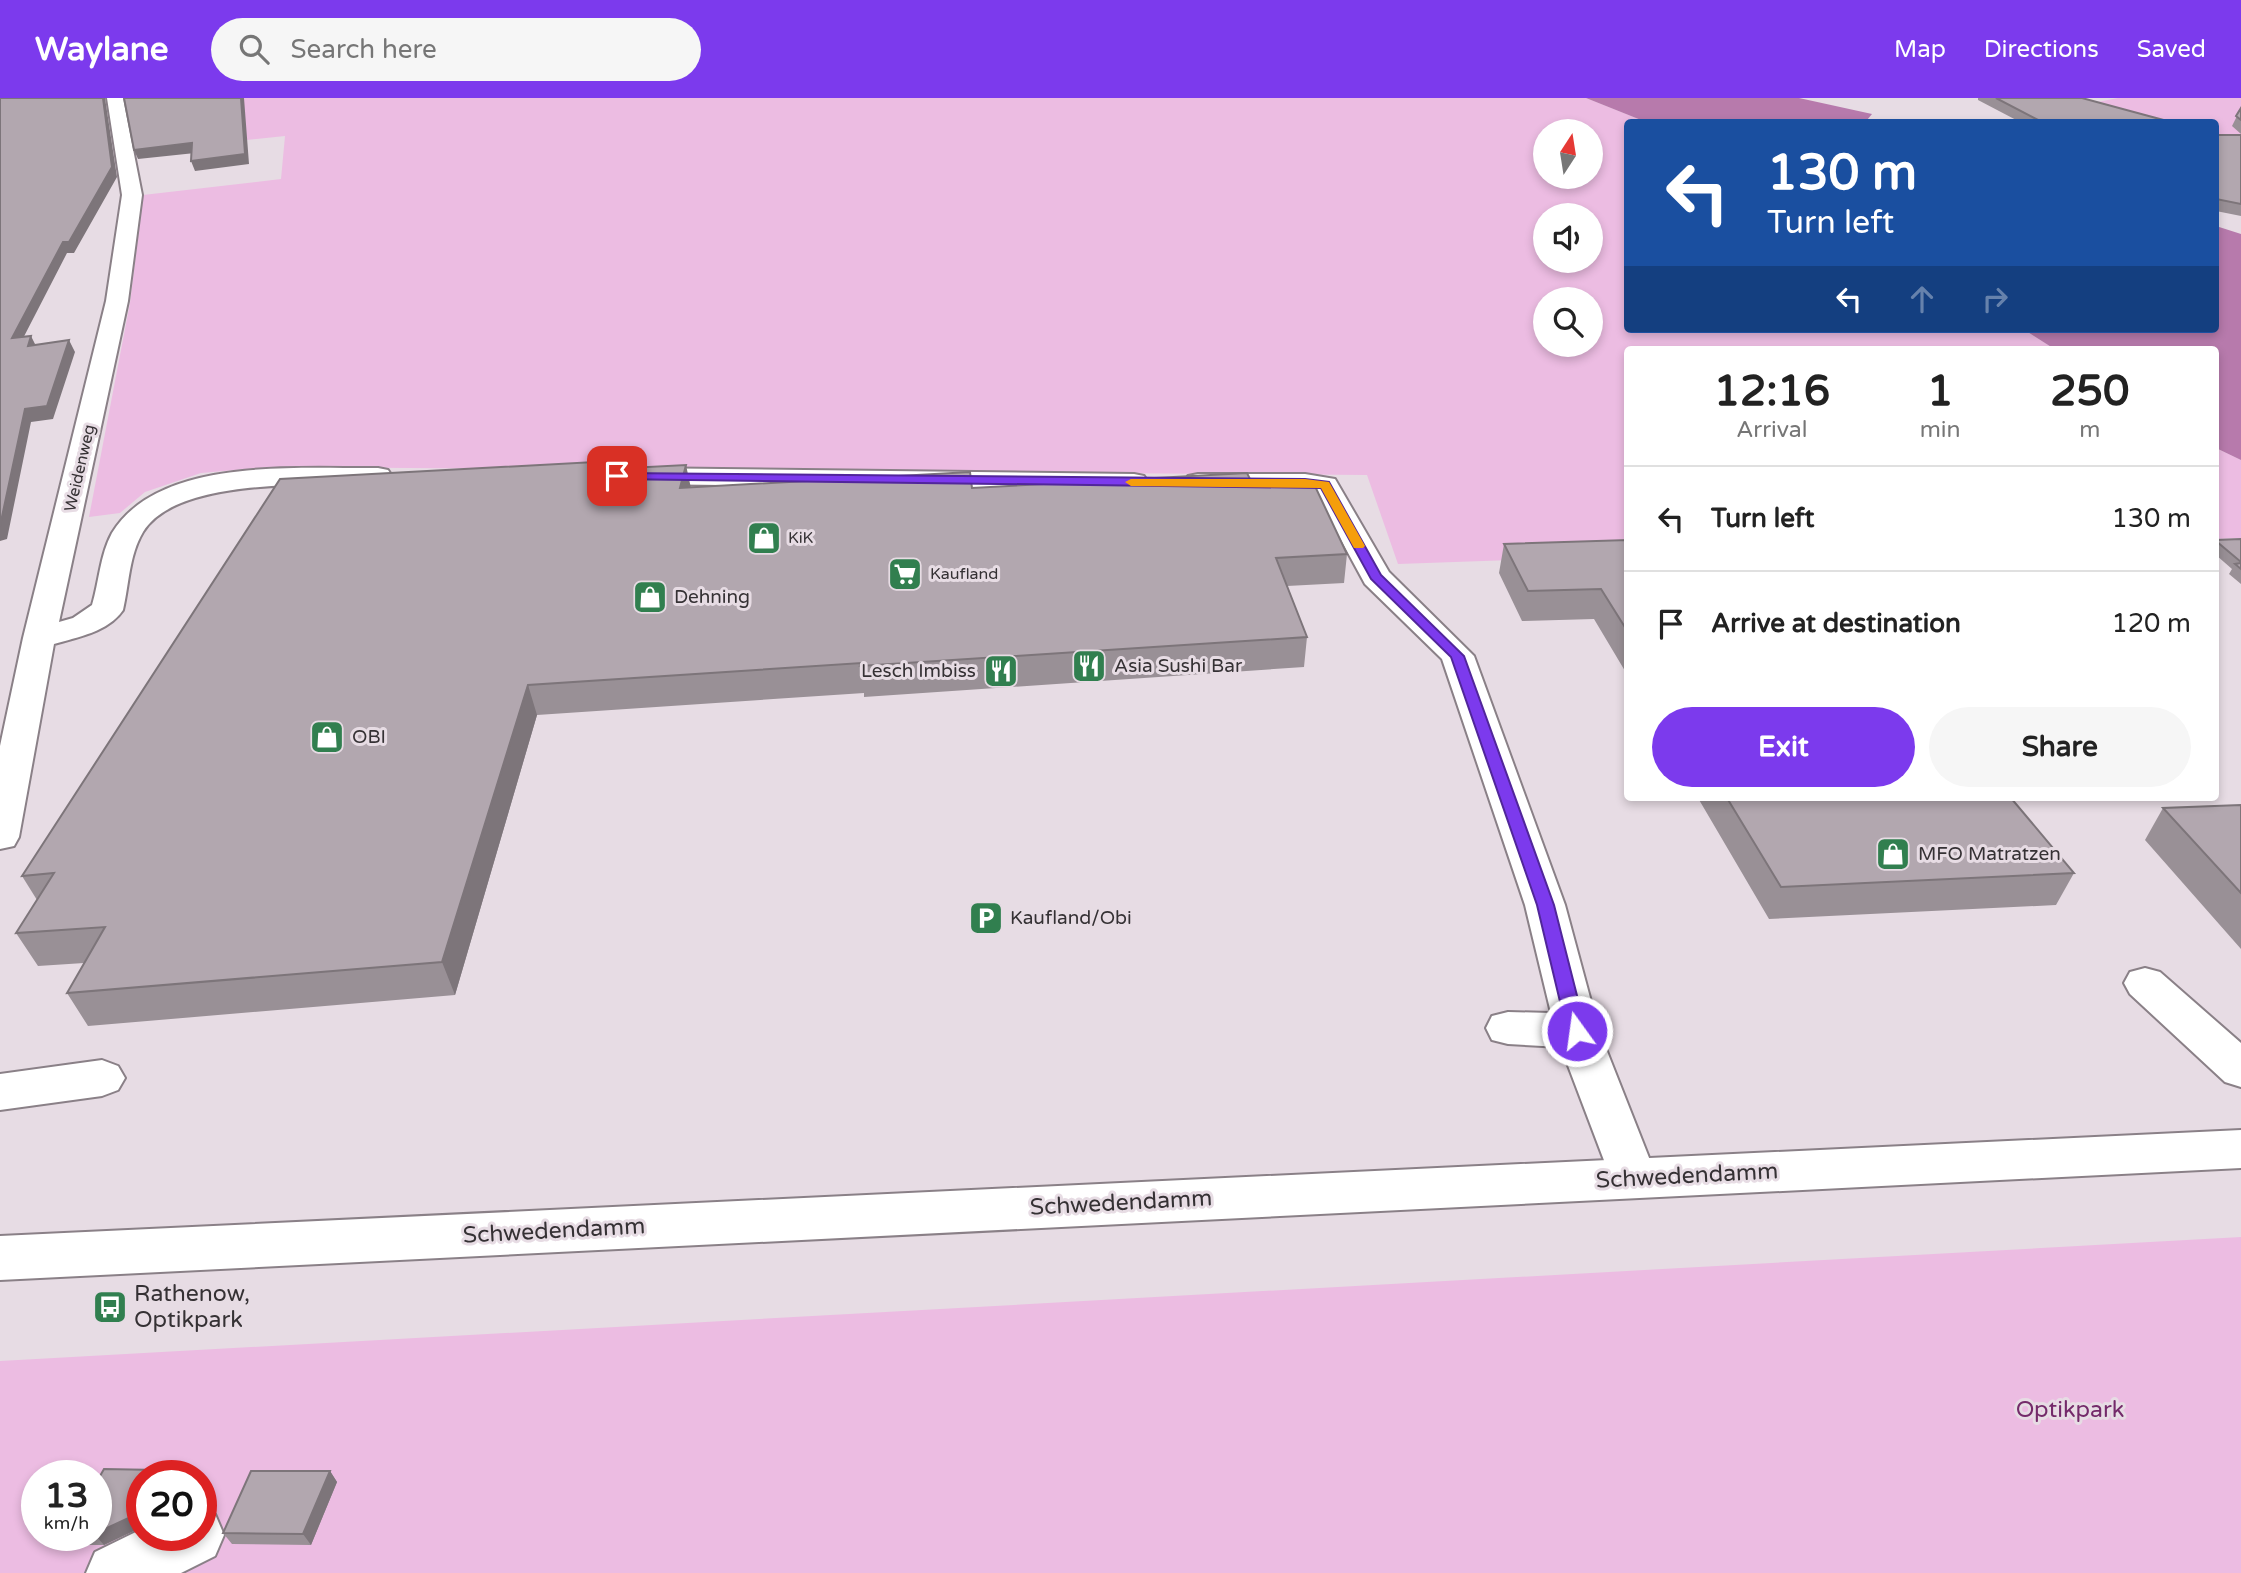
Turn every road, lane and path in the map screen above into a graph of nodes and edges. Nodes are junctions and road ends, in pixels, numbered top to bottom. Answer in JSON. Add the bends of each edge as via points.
{"nodes":[{"id":1,"x":115,"y":98,"type":"edge"},
{"id":2,"x":616,"y":476,"type":"edge"},
{"id":3,"x":410,"y":477,"type":"edge"},
{"id":4,"x":39,"y":638,"type":"junction"},
{"id":5,"x":0,"y":837,"type":"edge"},
{"id":6,"x":2145,"y":983,"type":"dead end"},
{"id":7,"x":1508,"y":1028,"type":"dead end"},
{"id":8,"x":1577,"y":1031,"type":"junction"},
{"id":9,"x":2241,"y":1070,"type":"edge"},
{"id":10,"x":102,"y":1078,"type":"dead end"},
{"id":11,"x":0,"y":1092,"type":"edge"},
{"id":12,"x":2241,"y":1149,"type":"edge"},
{"id":13,"x":1633,"y":1178,"type":"junction"},
{"id":14,"x":0,"y":1258,"type":"edge"},
{"id":15,"x":161,"y":1551,"type":"edge"},
{"id":16,"x":116,"y":1573,"type":"edge"}],
"edges":[{"from":1,"to":4,"type":"street","name":"Weidenweg","via":[[132,195],[128,228],[117,302]]},
{"from":2,"to":8,"type":"street","via":[[1325,485],[1376,577],[1457,656],[1545,905]]},
{"from":3,"to":4,"type":"street","via":[[247,479],[179,495],[143,514],[125,536],[107,610],[84,625]]},
{"from":4,"to":5,"type":"street","name":"Weidenweg"},
{"from":6,"to":9,"type":"street"},
{"from":7,"to":8,"type":"street"},
{"from":8,"to":13,"type":"street"},
{"from":10,"to":11,"type":"street"},
{"from":12,"to":13,"type":"street","name":"Schwedendamm"},
{"from":13,"to":14,"type":"street","name":"Schwedendamm"},
{"from":15,"to":16,"type":"street"}]}
